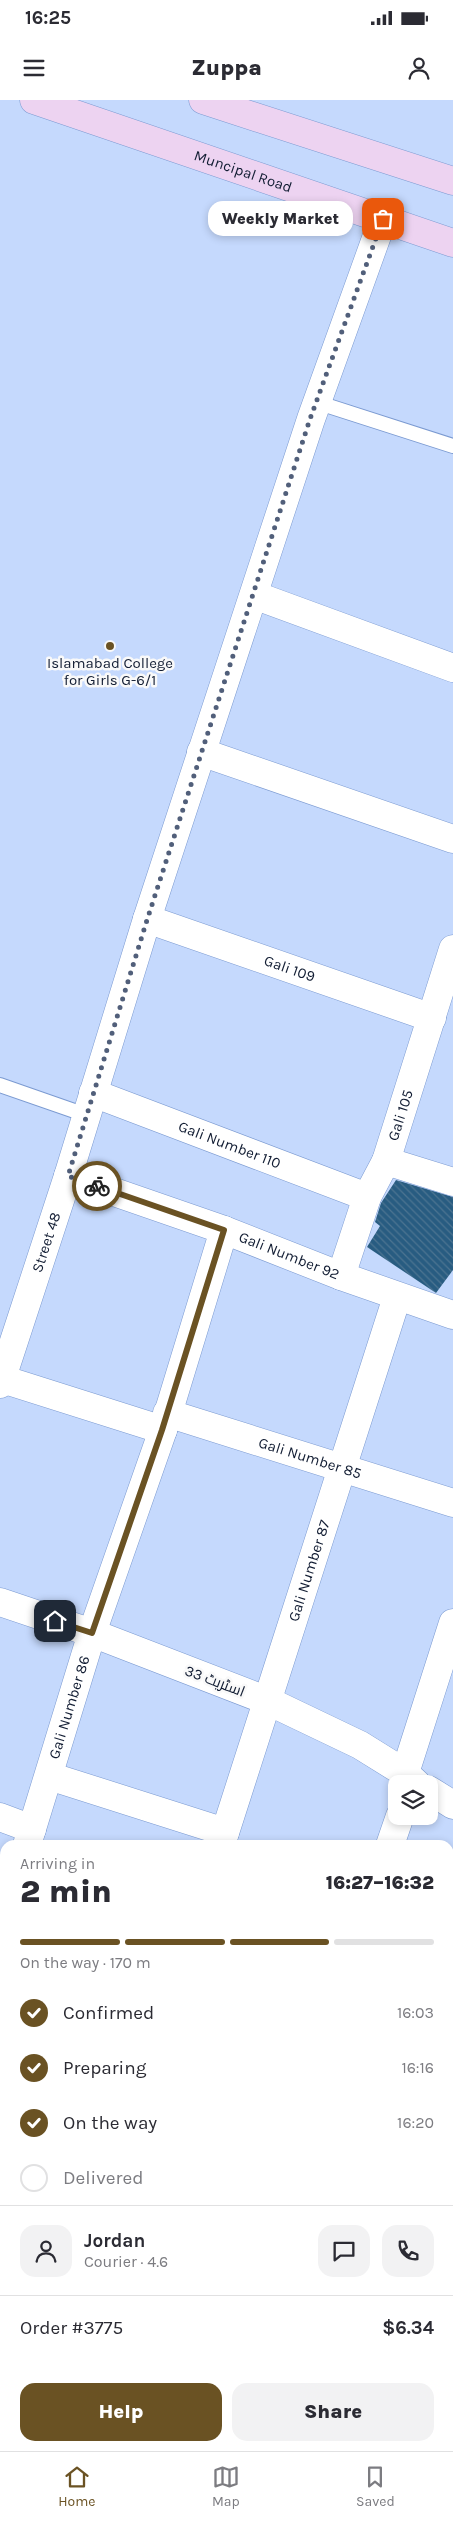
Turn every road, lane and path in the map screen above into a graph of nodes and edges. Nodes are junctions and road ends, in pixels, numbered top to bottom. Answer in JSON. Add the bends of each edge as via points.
{"nodes":[{"id":1,"x":34,"y":100,"type":"edge"},
{"id":2,"x":203,"y":100,"type":"edge"},
{"id":3,"x":453,"y":181,"type":"edge"},
{"id":4,"x":383,"y":219,"type":"junction"},
{"id":5,"x":453,"y":243,"type":"edge"},
{"id":6,"x":316,"y":402,"type":"junction"},
{"id":7,"x":453,"y":446,"type":"edge"},
{"id":8,"x":254,"y":595,"type":"junction"},
{"id":9,"x":453,"y":668,"type":"edge"},
{"id":10,"x":201,"y":752,"type":"junction"},
{"id":11,"x":453,"y":840,"type":"edge"},
{"id":12,"x":147,"y":920,"type":"junction"},
{"id":13,"x":453,"y":949,"type":"edge"},
{"id":14,"x":432,"y":1018,"type":"junction"},
{"id":15,"x":0,"y":1085,"type":"edge"},
{"id":16,"x":90,"y":1104,"type":"junction"},
{"id":17,"x":386,"y":1161,"type":"junction"},
{"id":18,"x":68,"y":1176,"type":"junction"},
{"id":19,"x":453,"y":1182,"type":"edge"},
{"id":20,"x":367,"y":1197,"type":"junction"},
{"id":21,"x":224,"y":1230,"type":"junction"},
{"id":22,"x":341,"y":1276,"type":"junction"},
{"id":23,"x":397,"y":1297,"type":"junction"},
{"id":24,"x":453,"y":1315,"type":"edge"},
{"id":25,"x":1,"y":1381,"type":"edge"},
{"id":26,"x":165,"y":1422,"type":"junction"},
{"id":27,"x":342,"y":1470,"type":"junction"},
{"id":28,"x":453,"y":1503,"type":"edge"},
{"id":29,"x":0,"y":1602,"type":"edge"},
{"id":30,"x":453,"y":1623,"type":"edge"},
{"id":31,"x":92,"y":1633,"type":"junction"},
{"id":32,"x":268,"y":1701,"type":"junction"},
{"id":33,"x":405,"y":1775,"type":"edge"},
{"id":34,"x":417,"y":1775,"type":"edge"},
{"id":35,"x":49,"y":1776,"type":"junction"},
{"id":36,"x":438,"y":1796,"type":"edge"},
{"id":37,"x":453,"y":1805,"type":"edge"},
{"id":38,"x":0,"y":1817,"type":"edge"},
{"id":39,"x":397,"y":1825,"type":"edge"},
{"id":40,"x":30,"y":1837,"type":"edge"},
{"id":41,"x":223,"y":1838,"type":"edge"},
{"id":42,"x":392,"y":1840,"type":"edge"}],
"edges":[{"from":1,"to":4,"type":"street","name":"Muncipal Road"},
{"from":2,"to":3,"type":"street"},
{"from":4,"to":5,"type":"street","name":"Muncipal Road"},
{"from":4,"to":6,"type":"street","name":"Street 48"},
{"from":6,"to":7,"type":"lane"},
{"from":6,"to":8,"type":"street","name":"Street 48"},
{"from":8,"to":9,"type":"street"},
{"from":8,"to":10,"type":"street","name":"Street 48"},
{"from":10,"to":11,"type":"street"},
{"from":10,"to":12,"type":"street","name":"Street 48"},
{"from":12,"to":14,"type":"street","name":"Gali 109"},
{"from":12,"to":16,"type":"street","name":"Street 48"},
{"from":13,"to":14,"type":"street","name":"Gali 105"},
{"from":14,"to":17,"type":"street","name":"Gali 105"},
{"from":15,"to":16,"type":"lane"},
{"from":16,"to":18,"type":"street","name":"Street 48"},
{"from":16,"to":20,"type":"street","name":"Gali Number 110"},
{"from":17,"to":19,"type":"street"},
{"from":17,"to":20,"type":"street","name":"Gali 105"},
{"from":18,"to":21,"type":"street","name":"Gali Number 92"},
{"from":18,"to":25,"type":"street","name":"Street 48"},
{"from":20,"to":22,"type":"street","name":"Gali 105"},
{"from":21,"to":22,"type":"street","name":"Gali Number 92"},
{"from":21,"to":26,"type":"street","name":"Gali Number 86"},
{"from":22,"to":23,"type":"street","name":"Gali Number 92"},
{"from":23,"to":24,"type":"street","name":"Gali Number 92"},
{"from":23,"to":27,"type":"street","name":"Gali Number 87"},
{"from":25,"to":26,"type":"street","name":"Gali Number 85"},
{"from":26,"to":27,"type":"street","name":"Gali Number 85"},
{"from":26,"to":31,"type":"street","name":"Gali Number 86"},
{"from":27,"to":28,"type":"street","name":"Gali Number 85"},
{"from":27,"to":32,"type":"street","name":"Gali Number 87"},
{"from":29,"to":31,"type":"street","name":"اسٹریٹ 33"},
{"from":30,"to":34,"type":"street"},
{"from":31,"to":32,"type":"street","name":"اسٹریٹ 33"},
{"from":31,"to":35,"type":"street","name":"Gali Number 86"},
{"from":32,"to":33,"type":"street","name":"اسٹریٹ 33","via":[[360,1745]]},
{"from":32,"to":41,"type":"street","name":"Gali Number 87"},
{"from":35,"to":40,"type":"street","name":"Gali Number 86"},
{"from":35,"to":41,"type":"street"},
{"from":36,"to":37,"type":"street","name":"اسٹریٹ 33"},
{"from":38,"to":40,"type":"street"},
{"from":39,"to":42,"type":"street"}]}
